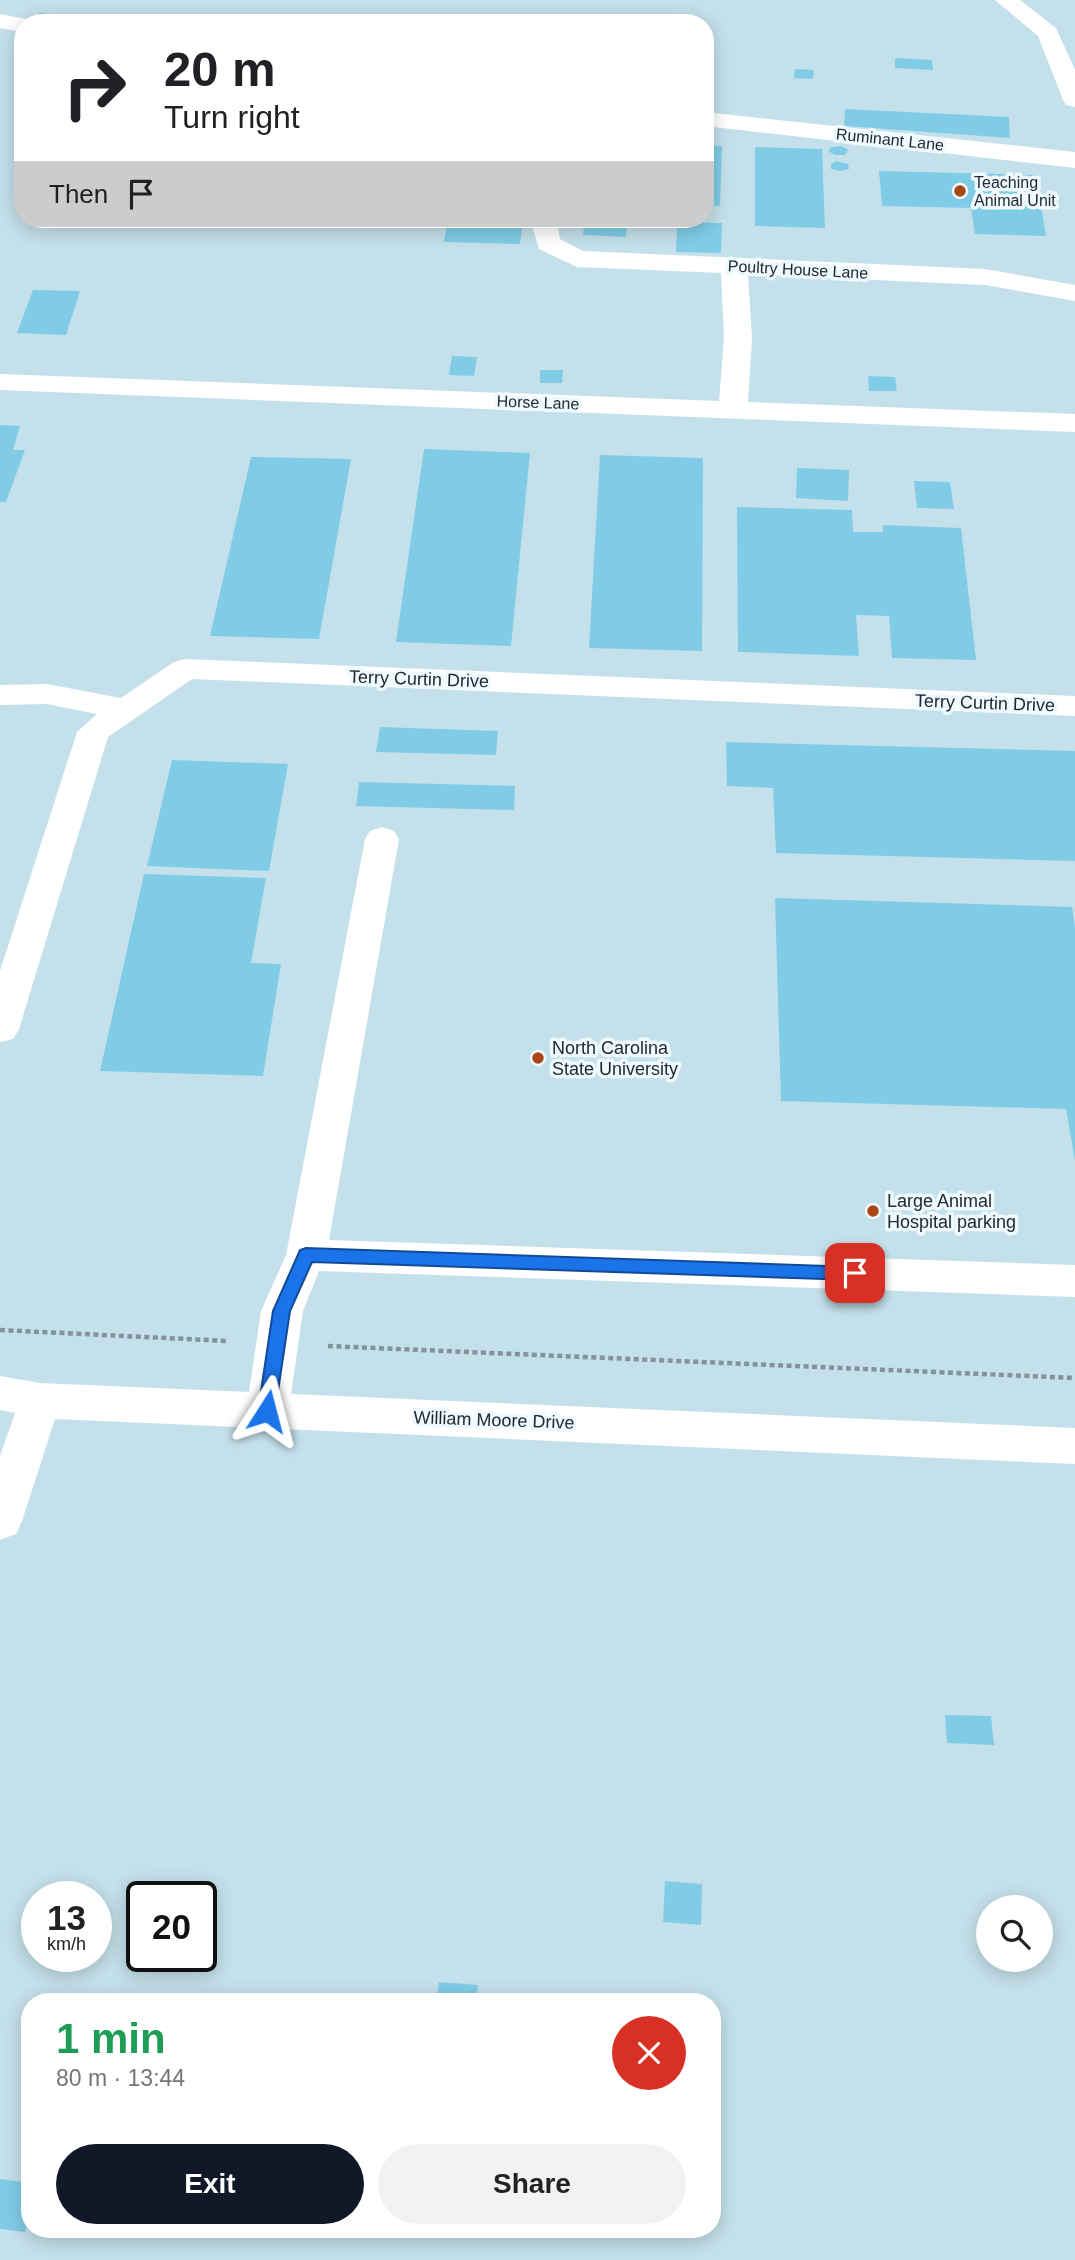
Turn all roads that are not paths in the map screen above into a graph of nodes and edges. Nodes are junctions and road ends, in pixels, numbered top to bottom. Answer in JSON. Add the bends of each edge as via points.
{"nodes":[{"id":1,"x":1006,"y":0,"type":"edge"},
{"id":2,"x":1075,"y":100,"type":"edge"},
{"id":3,"x":714,"y":120,"type":"edge"},
{"id":4,"x":1075,"y":160,"type":"edge"},
{"id":5,"x":545,"y":228,"type":"edge"},
{"id":6,"x":734,"y":266,"type":"junction"},
{"id":7,"x":1075,"y":293,"type":"edge"},
{"id":8,"x":0,"y":382,"type":"edge"},
{"id":9,"x":733,"y":410,"type":"junction"},
{"id":10,"x":1075,"y":423,"type":"edge"},
{"id":11,"x":0,"y":695,"type":"edge"},
{"id":12,"x":1075,"y":706,"type":"edge"},
{"id":13,"x":125,"y":709,"type":"junction"},
{"id":14,"x":382,"y":839,"type":"dead end"},
{"id":15,"x":0,"y":1029,"type":"edge"},
{"id":16,"x":306,"y":1255,"type":"junction"},
{"id":17,"x":1075,"y":1281,"type":"edge"},
{"id":18,"x":20,"y":1397,"type":"edge"},
{"id":19,"x":267,"y":1411,"type":"junction"},
{"id":20,"x":1075,"y":1446,"type":"edge"},
{"id":21,"x":0,"y":1521,"type":"edge"}],
"edges":[{"from":1,"to":2,"type":"street","via":[[1048,33]]},
{"from":3,"to":4,"type":"street","name":"Ruminant Lane"},
{"from":5,"to":6,"type":"street","name":"Poultry House Lane","via":[[548,243],[577,259]]},
{"from":6,"to":7,"type":"street","name":"Poultry House Lane","via":[[985,277]]},
{"from":6,"to":9,"type":"street","via":[[738,338]]},
{"from":8,"to":9,"type":"street","name":"Horse Lane"},
{"from":9,"to":10,"type":"street","name":"Horse Lane"},
{"from":11,"to":13,"type":"street","via":[[47,694]]},
{"from":12,"to":13,"type":"street","name":"Terry Curtin Drive","via":[[185,669]]},
{"from":13,"to":15,"type":"street","name":"Terry Curtin Drive","via":[[93,732]]},
{"from":14,"to":16,"type":"street"},
{"from":16,"to":17,"type":"street"},
{"from":16,"to":19,"type":"street","via":[[282,1311]]},
{"from":18,"to":19,"type":"street","name":"William Moore Drive"},
{"from":18,"to":21,"type":"street","name":"William Moore Drive"},
{"from":19,"to":20,"type":"street","name":"William Moore Drive"}]}
